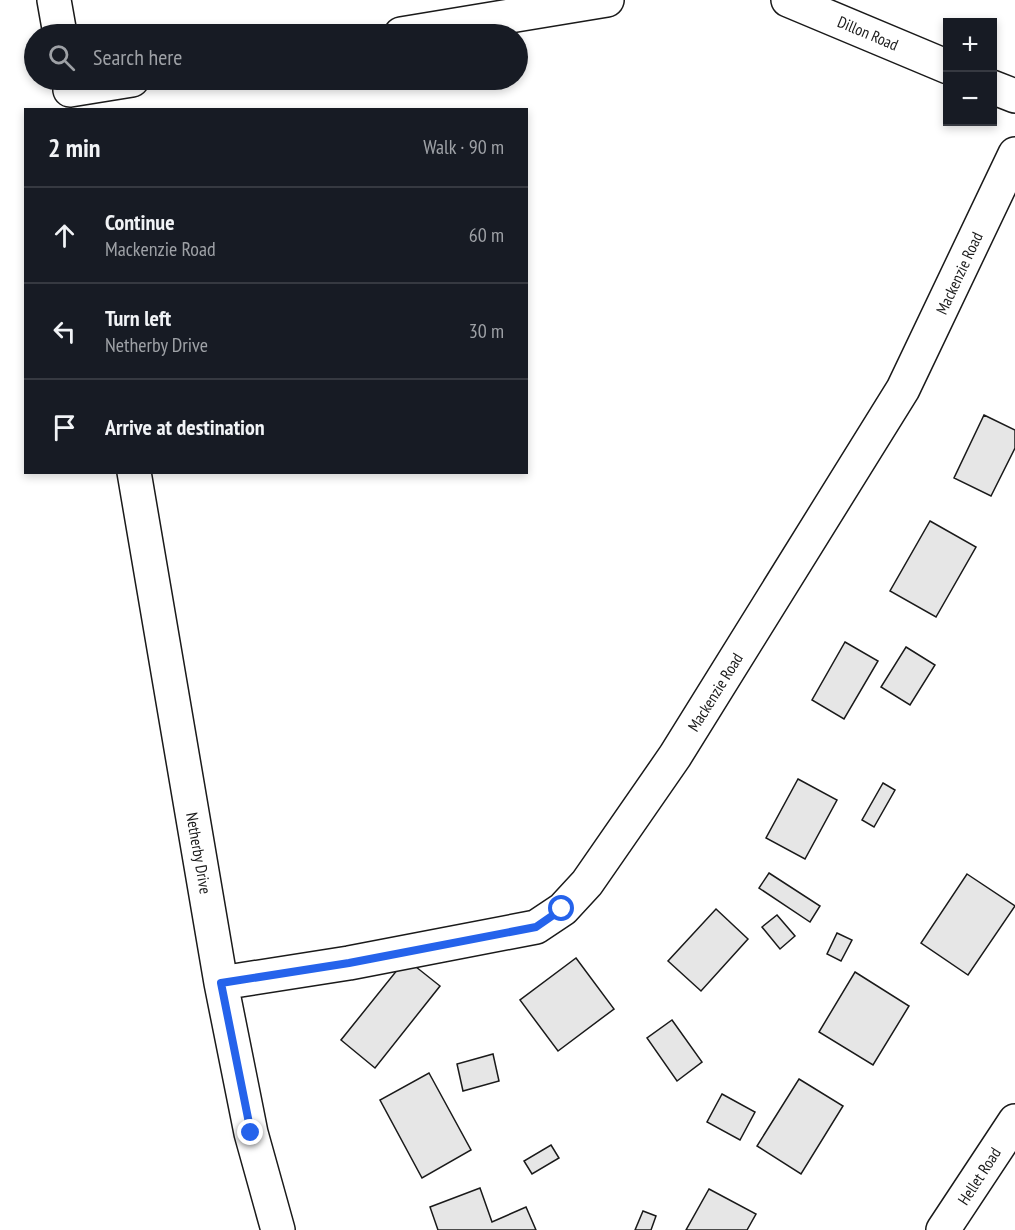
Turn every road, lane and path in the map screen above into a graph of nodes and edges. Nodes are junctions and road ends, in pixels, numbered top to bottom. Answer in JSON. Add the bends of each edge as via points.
{"nodes":[{"id":1,"x":54,"y":0,"type":"edge"},
{"id":2,"x":607,"y":0,"type":"edge"},
{"id":3,"x":788,"y":0,"type":"edge"},
{"id":4,"x":58,"y":24,"type":"edge"},
{"id":5,"x":462,"y":24,"type":"edge"},
{"id":6,"x":943,"y":65,"type":"edge"},
{"id":7,"x":997,"y":89,"type":"edge"},
{"id":8,"x":1015,"y":96,"type":"edge"},
{"id":9,"x":1015,"y":154,"type":"edge"},
{"id":10,"x":134,"y":474,"type":"edge"},
{"id":11,"x":221,"y":983,"type":"junction"},
{"id":12,"x":1015,"y":1121,"type":"edge"},
{"id":13,"x":947,"y":1228,"type":"edge"},
{"id":14,"x":278,"y":1230,"type":"edge"}],
"edges":[{"from":1,"to":4,"type":"street"},
{"from":2,"to":5,"type":"street"},
{"from":3,"to":6,"type":"street","name":"Dillon Road"},
{"from":7,"to":8,"type":"street"},
{"from":9,"to":11,"type":"street","name":"Mackenzie Road","via":[[903,389],[675,756],[587,883],[562,909],[536,927]]},
{"from":10,"to":11,"type":"street","name":"Netherby Drive"},
{"from":11,"to":14,"type":"street","name":"Netherby Drive","via":[[251,1133]]},
{"from":12,"to":13,"type":"street","name":"Hellet Road"}]}
